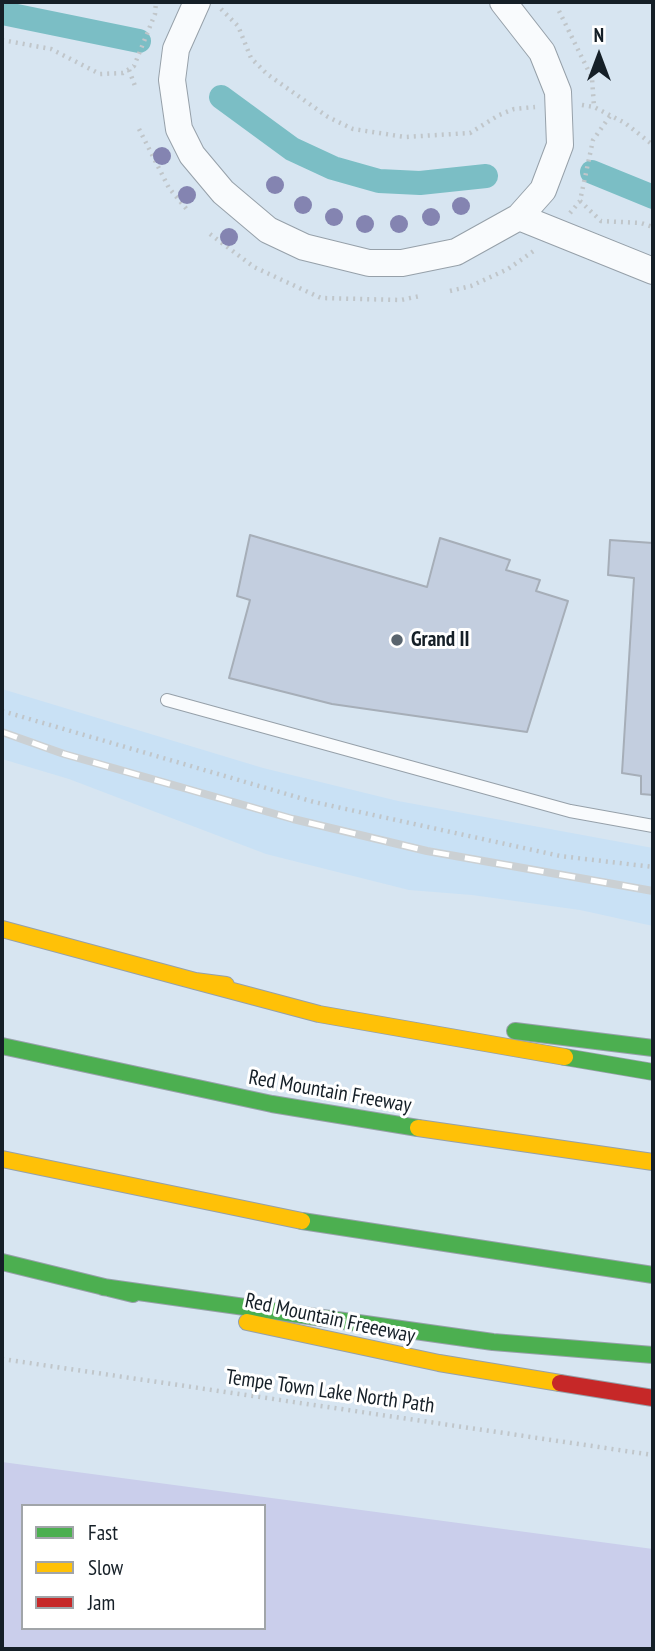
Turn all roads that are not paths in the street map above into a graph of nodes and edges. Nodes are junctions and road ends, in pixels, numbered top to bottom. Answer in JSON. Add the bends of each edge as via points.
{"nodes":[{"id":1,"x":503,"y":2,"type":"edge"},
{"id":2,"x":206,"y":4,"type":"edge"},
{"id":3,"x":519,"y":217,"type":"junction"},
{"id":4,"x":653,"y":271,"type":"edge"},
{"id":5,"x":167,"y":700,"type":"dead end"},
{"id":6,"x":653,"y":826,"type":"edge"},
{"id":7,"x":2,"y":929,"type":"edge"},
{"id":8,"x":195,"y":981,"type":"junction"},
{"id":9,"x":2,"y":1046,"type":"edge"},
{"id":10,"x":653,"y":1048,"type":"edge"},
{"id":11,"x":653,"y":1072,"type":"edge"},
{"id":12,"x":2,"y":1159,"type":"edge"},
{"id":13,"x":653,"y":1162,"type":"edge"},
{"id":14,"x":2,"y":1262,"type":"edge"},
{"id":15,"x":653,"y":1275,"type":"edge"},
{"id":16,"x":103,"y":1287,"type":"junction"},
{"id":17,"x":653,"y":1355,"type":"edge"},
{"id":18,"x":653,"y":1398,"type":"edge"}],
"edges":[{"from":1,"to":3,"type":"street","via":[[542,52],[558,92],[559,145],[549,178]]},
{"from":2,"to":3,"type":"street","via":[[176,50],[172,80],[179,130],[204,171],[268,230],[304,247],[369,263],[415,261],[456,252]]},
{"from":3,"to":4,"type":"street"},
{"from":5,"to":6,"type":"lane","via":[[570,811]]},
{"from":7,"to":8,"type":"main road"},
{"from":8,"to":10,"type":"main road"},
{"from":8,"to":11,"type":"main road","via":[[353,1021]]},
{"from":9,"to":13,"type":"main road","name":"Red Mountain Freeway","via":[[285,1106]]},
{"from":12,"to":15,"type":"main road","via":[[313,1223]]},
{"from":14,"to":16,"type":"main road","name":"Red Mountain Freeeway"},
{"from":16,"to":17,"type":"main road","via":[[494,1342]]},
{"from":16,"to":18,"type":"main road","name":"Red Mountain Freeeway","via":[[366,1349]]}]}
